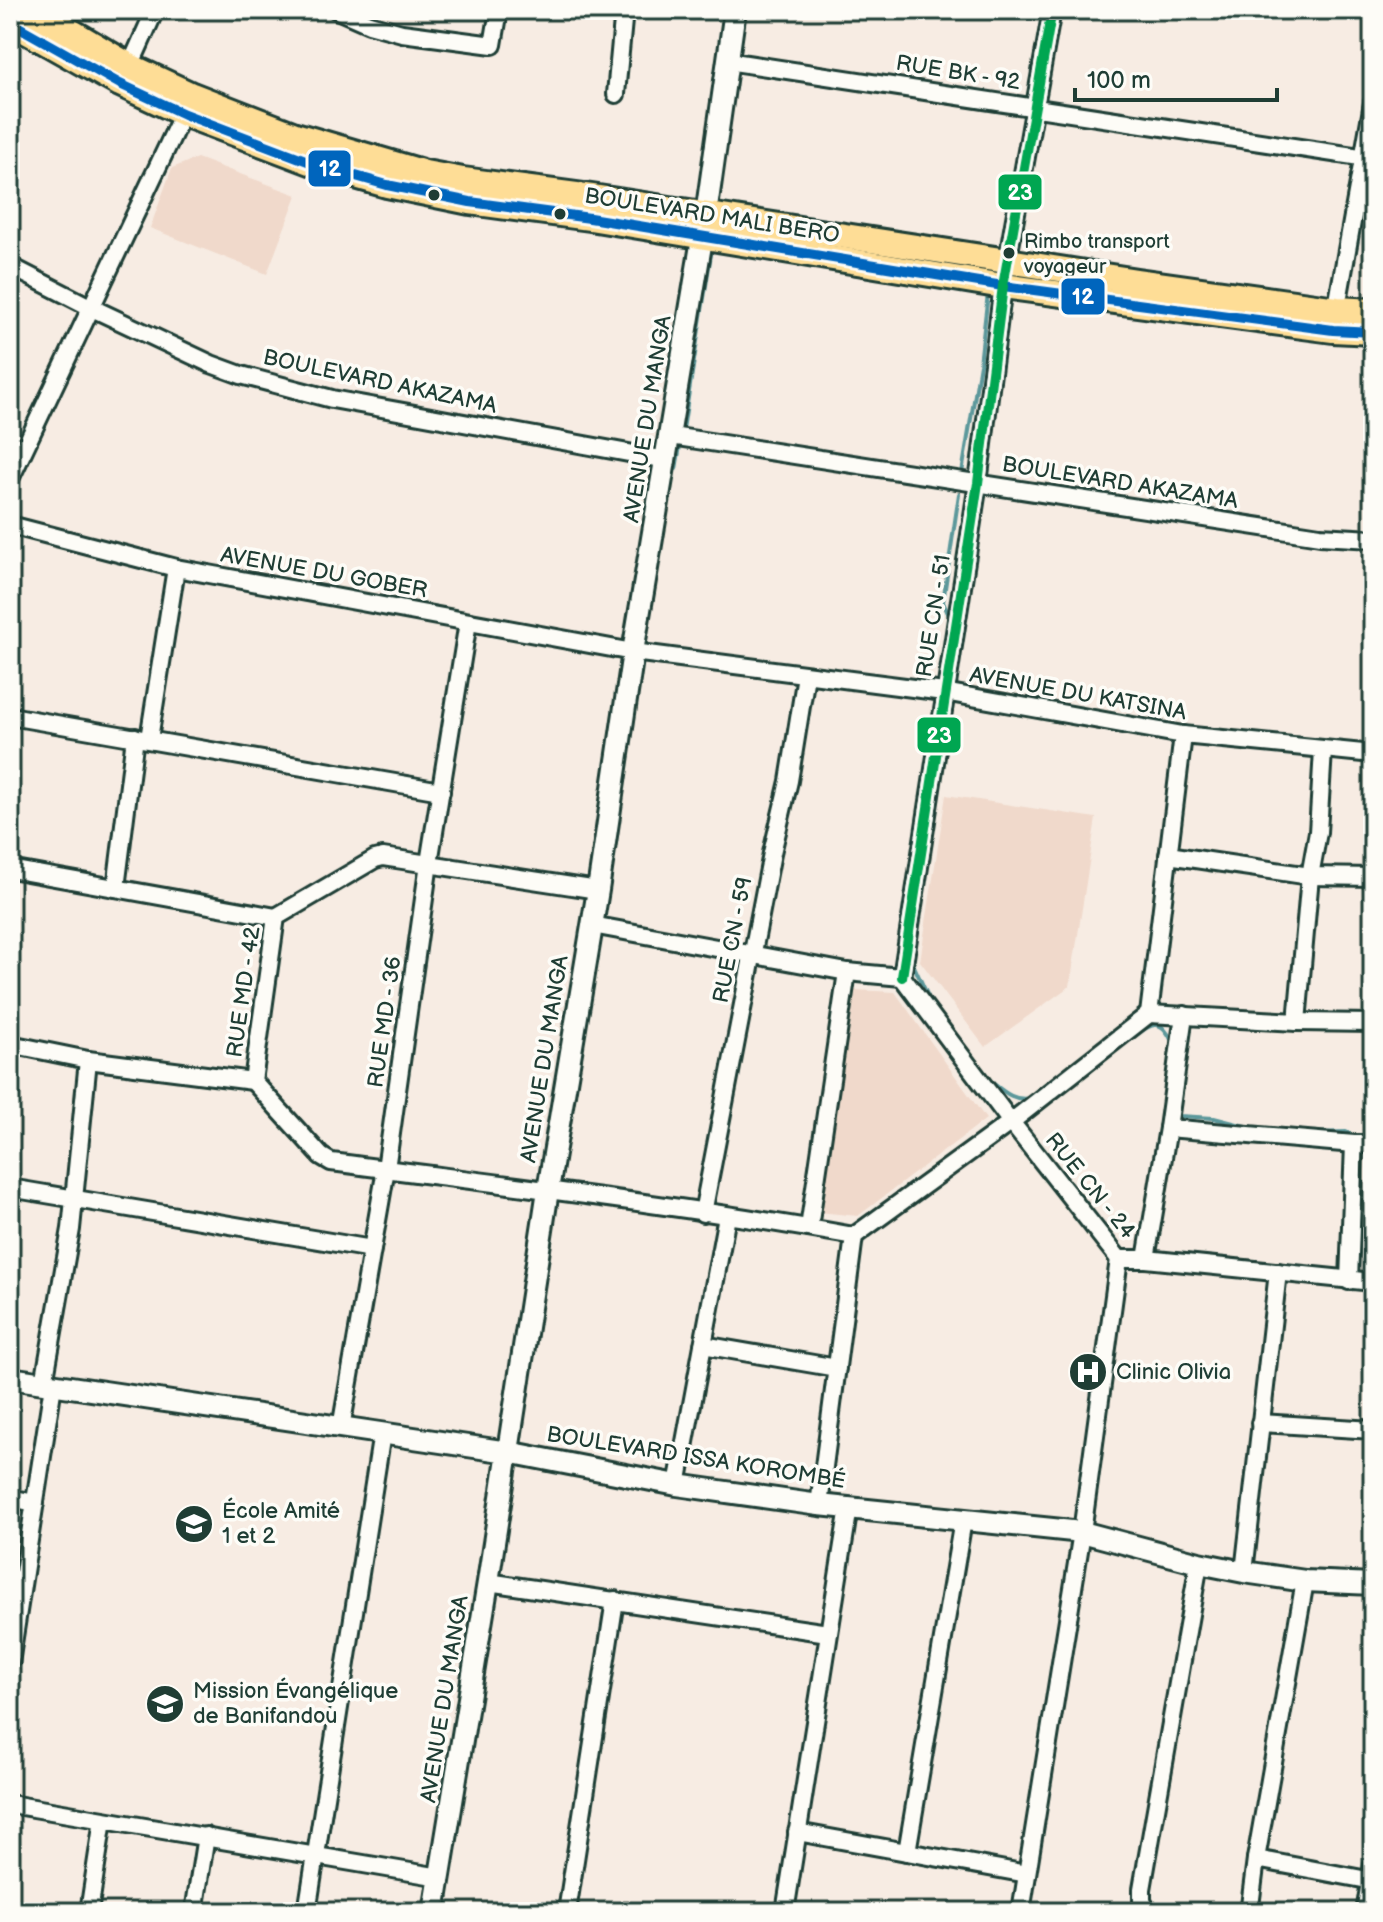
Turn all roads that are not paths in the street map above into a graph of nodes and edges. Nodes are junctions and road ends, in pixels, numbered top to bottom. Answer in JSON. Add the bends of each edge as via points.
{"nodes":[{"id":1,"x":35,"y":10,"type":"edge"},
{"id":2,"x":155,"y":10,"type":"edge"},
{"id":3,"x":337,"y":10,"type":"edge"},
{"id":4,"x":499,"y":10,"type":"edge"},
{"id":5,"x":624,"y":10,"type":"edge"},
{"id":6,"x":735,"y":10,"type":"edge"},
{"id":7,"x":1052,"y":10,"type":"edge"},
{"id":8,"x":10,"y":22,"type":"edge"},
{"id":9,"x":727,"y":61,"type":"junction"},
{"id":10,"x":130,"y":66,"type":"junction"},
{"id":11,"x":616,"y":94,"type":"dead end"},
{"id":12,"x":1373,"y":103,"type":"edge"},
{"id":13,"x":188,"y":104,"type":"junction"},
{"id":14,"x":1035,"y":107,"type":"junction"},
{"id":15,"x":1368,"y":158,"type":"edge"},
{"id":16,"x":704,"y":226,"type":"junction"},
{"id":17,"x":1007,"y":261,"type":"junction"},
{"id":18,"x":10,"y":266,"type":"edge"},
{"id":19,"x":1003,"y":286,"type":"junction"},
{"id":20,"x":92,"y":308,"type":"junction"},
{"id":21,"x":1373,"y":311,"type":"edge"},
{"id":22,"x":1335,"y":319,"type":"junction"},
{"id":23,"x":1373,"y":332,"type":"edge"},
{"id":24,"x":671,"y":436,"type":"junction"},
{"id":25,"x":667,"y":460,"type":"junction"},
{"id":26,"x":10,"y":479,"type":"edge"},
{"id":27,"x":978,"y":483,"type":"junction"},
{"id":28,"x":10,"y":525,"type":"edge"},
{"id":29,"x":1373,"y":539,"type":"edge"},
{"id":30,"x":176,"y":568,"type":"junction"},
{"id":31,"x":468,"y":622,"type":"junction"},
{"id":32,"x":633,"y":652,"type":"junction"},
{"id":33,"x":806,"y":675,"type":"junction"},
{"id":34,"x":944,"y":692,"type":"junction"},
{"id":35,"x":10,"y":716,"type":"edge"},
{"id":36,"x":1183,"y":735,"type":"junction"},
{"id":37,"x":142,"y":738,"type":"junction"},
{"id":38,"x":1323,"y":750,"type":"junction"},
{"id":39,"x":1373,"y":754,"type":"edge"},
{"id":40,"x":441,"y":791,"type":"junction"},
{"id":41,"x":1168,"y":855,"type":"junction"},
{"id":42,"x":429,"y":863,"type":"junction"},
{"id":43,"x":10,"y":869,"type":"edge"},
{"id":44,"x":1310,"y":876,"type":"junction"},
{"id":45,"x":1373,"y":877,"type":"edge"},
{"id":46,"x":116,"y":888,"type":"junction"},
{"id":47,"x":598,"y":890,"type":"junction"},
{"id":48,"x":276,"y":917,"type":"junction"},
{"id":49,"x":592,"y":925,"type":"junction"},
{"id":50,"x":753,"y":953,"type":"junction"},
{"id":51,"x":847,"y":972,"type":"junction"},
{"id":52,"x":902,"y":977,"type":"junction"},
{"id":53,"x":1149,"y":1014,"type":"junction"},
{"id":54,"x":1184,"y":1015,"type":"junction"},
{"id":55,"x":1297,"y":1022,"type":"junction"},
{"id":56,"x":1373,"y":1023,"type":"edge"},
{"id":57,"x":10,"y":1044,"type":"edge"},
{"id":58,"x":88,"y":1060,"type":"junction"},
{"id":59,"x":253,"y":1081,"type":"junction"},
{"id":60,"x":1011,"y":1122,"type":"junction"},
{"id":61,"x":1168,"y":1128,"type":"junction"},
{"id":62,"x":1354,"y":1144,"type":"junction"},
{"id":63,"x":1373,"y":1144,"type":"edge"},
{"id":64,"x":386,"y":1169,"type":"junction"},
{"id":65,"x":10,"y":1188,"type":"edge"},
{"id":66,"x":548,"y":1190,"type":"junction"},
{"id":67,"x":73,"y":1198,"type":"junction"},
{"id":68,"x":703,"y":1213,"type":"junction"},
{"id":69,"x":727,"y":1216,"type":"junction"},
{"id":70,"x":809,"y":1228,"type":"junction"},
{"id":71,"x":854,"y":1236,"type":"junction"},
{"id":72,"x":372,"y":1249,"type":"junction"},
{"id":73,"x":1119,"y":1259,"type":"junction"},
{"id":74,"x":1146,"y":1259,"type":"junction"},
{"id":75,"x":1278,"y":1272,"type":"junction"},
{"id":76,"x":1349,"y":1281,"type":"junction"},
{"id":77,"x":1373,"y":1282,"type":"edge"},
{"id":78,"x":703,"y":1345,"type":"junction"},
{"id":79,"x":837,"y":1368,"type":"junction"},
{"id":80,"x":10,"y":1378,"type":"edge"},
{"id":81,"x":49,"y":1384,"type":"junction"},
{"id":82,"x":1260,"y":1423,"type":"junction"},
{"id":83,"x":341,"y":1428,"type":"junction"},
{"id":84,"x":1373,"y":1430,"type":"edge"},
{"id":85,"x":382,"y":1433,"type":"junction"},
{"id":86,"x":508,"y":1452,"type":"junction"},
{"id":87,"x":677,"y":1485,"type":"junction"},
{"id":88,"x":10,"y":1498,"type":"edge"},
{"id":89,"x":35,"y":1503,"type":"junction"},
{"id":90,"x":819,"y":1505,"type":"junction"},
{"id":91,"x":849,"y":1507,"type":"junction"},
{"id":92,"x":963,"y":1520,"type":"junction"},
{"id":93,"x":1082,"y":1532,"type":"junction"},
{"id":94,"x":1199,"y":1563,"type":"junction"},
{"id":95,"x":1244,"y":1572,"type":"junction"},
{"id":96,"x":1305,"y":1581,"type":"junction"},
{"id":97,"x":488,"y":1582,"type":"junction"},
{"id":98,"x":1373,"y":1584,"type":"edge"},
{"id":99,"x":15,"y":1598,"type":"edge"},
{"id":100,"x":615,"y":1600,"type":"junction"},
{"id":101,"x":828,"y":1633,"type":"junction"},
{"id":102,"x":10,"y":1663,"type":"edge"},
{"id":103,"x":10,"y":1804,"type":"edge"},
{"id":104,"x":103,"y":1820,"type":"junction"},
{"id":105,"x":797,"y":1832,"type":"junction"},
{"id":106,"x":206,"y":1836,"type":"junction"},
{"id":107,"x":907,"y":1852,"type":"junction"},
{"id":108,"x":315,"y":1855,"type":"junction"},
{"id":109,"x":1256,"y":1859,"type":"junction"},
{"id":110,"x":1027,"y":1874,"type":"junction"},
{"id":111,"x":1372,"y":1876,"type":"edge"},
{"id":112,"x":440,"y":1877,"type":"junction"},
{"id":113,"x":571,"y":1911,"type":"edge"},
{"id":114,"x":89,"y":1912,"type":"edge"},
{"id":115,"x":194,"y":1912,"type":"edge"},
{"id":116,"x":307,"y":1912,"type":"edge"},
{"id":117,"x":434,"y":1912,"type":"edge"},
{"id":118,"x":785,"y":1912,"type":"edge"},
{"id":119,"x":1021,"y":1912,"type":"edge"},
{"id":120,"x":1148,"y":1912,"type":"edge"},
{"id":121,"x":1246,"y":1912,"type":"edge"},
{"id":122,"x":1365,"y":1912,"type":"edge"}],
"edges":[{"from":1,"to":10,"type":"main road","name":"BOULEVARD MALI BERO"},
{"from":2,"to":10,"type":"street"},
{"from":3,"to":4,"type":"street","via":[[402,33],[493,45]]},
{"from":5,"to":11,"type":"street"},
{"from":6,"to":9,"type":"street","name":"AVENUE DU MANGA"},
{"from":7,"to":14,"type":"street","name":"RUE CN - 51"},
{"from":8,"to":13,"type":"main road","name":"BOULEVARD MALI BERO","via":[[120,84]]},
{"from":9,"to":14,"type":"street","name":"RUE BK - 92"},
{"from":9,"to":16,"type":"street","name":"AVENUE DU MANGA"},
{"from":10,"to":13,"type":"main road","name":"BOULEVARD MALI BERO"},
{"from":12,"to":15,"type":"street"},
{"from":13,"to":16,"type":"main road","name":"BOULEVARD MALI BERO","via":[[321,166],[387,185],[470,202]]},
{"from":13,"to":20,"type":"street"},
{"from":14,"to":15,"type":"street","name":"RUE BK - 92"},
{"from":14,"to":17,"type":"street","name":"RUE CN - 51"},
{"from":15,"to":22,"type":"street"},
{"from":16,"to":17,"type":"main road","name":"BOULEVARD MALI BERO"},
{"from":16,"to":19,"type":"main road","name":"BOULEVARD MALI BERO"},
{"from":16,"to":24,"type":"street","name":"AVENUE DU MANGA"},
{"from":17,"to":19,"type":"street","name":"RUE CN - 51"},
{"from":17,"to":22,"type":"main road","name":"BOULEVARD MALI BERO"},
{"from":18,"to":20,"type":"street","name":"BOULEVARD AKAZAMA"},
{"from":19,"to":22,"type":"main road","name":"BOULEVARD MALI BERO"},
{"from":19,"to":27,"type":"street","name":"RUE CN - 51"},
{"from":20,"to":25,"type":"street","name":"BOULEVARD AKAZAMA","via":[[224,369],[332,399]]},
{"from":20,"to":26,"type":"street"},
{"from":21,"to":22,"type":"main road","name":"BOULEVARD MALI BERO"},
{"from":22,"to":23,"type":"main road","name":"BOULEVARD MALI BERO"},
{"from":24,"to":25,"type":"street","name":"AVENUE DU MANGA"},
{"from":24,"to":27,"type":"street","name":"BOULEVARD AKAZAMA"},
{"from":25,"to":32,"type":"street","name":"AVENUE DU MANGA"},
{"from":27,"to":29,"type":"street","name":"BOULEVARD AKAZAMA","via":[[1320,536]]},
{"from":27,"to":34,"type":"street","name":"RUE CN - 51"},
{"from":28,"to":30,"type":"street","name":"AVENUE DU GOBER"},
{"from":30,"to":31,"type":"street","name":"AVENUE DU GOBER"},
{"from":30,"to":37,"type":"street"},
{"from":31,"to":32,"type":"street","name":"AVENUE DU GOBER"},
{"from":31,"to":40,"type":"street","name":"RUE MD - 36"},
{"from":32,"to":33,"type":"street","name":"AVENUE DU KATSINA"},
{"from":32,"to":47,"type":"street","name":"AVENUE DU MANGA"},
{"from":33,"to":34,"type":"street","name":"AVENUE DU KATSINA"},
{"from":33,"to":50,"type":"street","name":"RUE CN - 59"},
{"from":34,"to":36,"type":"street","name":"AVENUE DU KATSINA"},
{"from":34,"to":52,"type":"street","name":"RUE CN - 51"},
{"from":35,"to":37,"type":"street"},
{"from":36,"to":38,"type":"street","name":"AVENUE DU KATSINA"},
{"from":36,"to":41,"type":"street"},
{"from":37,"to":40,"type":"street"},
{"from":37,"to":46,"type":"street"},
{"from":38,"to":39,"type":"street","name":"AVENUE DU KATSINA"},
{"from":38,"to":44,"type":"street"},
{"from":40,"to":42,"type":"street","name":"RUE MD - 36"},
{"from":41,"to":44,"type":"street"},
{"from":41,"to":53,"type":"street"},
{"from":42,"to":47,"type":"street","name":"RUE MD - 42"},
{"from":42,"to":48,"type":"street","name":"RUE MD - 42","via":[[379,857]]},
{"from":42,"to":64,"type":"street","name":"RUE MD - 36"},
{"from":43,"to":46,"type":"street"},
{"from":44,"to":45,"type":"street"},
{"from":44,"to":55,"type":"street"},
{"from":46,"to":48,"type":"street"},
{"from":47,"to":49,"type":"street","name":"AVENUE DU MANGA"},
{"from":48,"to":59,"type":"street","name":"RUE MD - 42"},
{"from":49,"to":50,"type":"street"},
{"from":49,"to":66,"type":"street","name":"AVENUE DU MANGA"},
{"from":50,"to":51,"type":"street"},
{"from":50,"to":68,"type":"street","name":"RUE CN - 59"},
{"from":51,"to":52,"type":"street"},
{"from":51,"to":70,"type":"street"},
{"from":52,"to":60,"type":"street","name":"RUE CN - 24"},
{"from":53,"to":54,"type":"street"},
{"from":53,"to":60,"type":"street"},
{"from":54,"to":55,"type":"street"},
{"from":54,"to":61,"type":"street"},
{"from":55,"to":56,"type":"street"},
{"from":57,"to":58,"type":"street"},
{"from":58,"to":59,"type":"street"},
{"from":58,"to":67,"type":"street"},
{"from":59,"to":64,"type":"street","name":"RUE MD - 42","via":[[326,1160]]},
{"from":60,"to":71,"type":"street"},
{"from":60,"to":73,"type":"street","name":"RUE CN - 24"},
{"from":61,"to":62,"type":"street"},
{"from":61,"to":74,"type":"street"},
{"from":62,"to":63,"type":"street"},
{"from":62,"to":76,"type":"street"},
{"from":64,"to":66,"type":"street","name":"RUE MD - 42"},
{"from":64,"to":72,"type":"street","name":"RUE MD - 36"},
{"from":65,"to":67,"type":"street"},
{"from":66,"to":68,"type":"street","name":"RUE MD - 42"},
{"from":66,"to":86,"type":"street","name":"AVENUE DU MANGA"},
{"from":67,"to":72,"type":"street"},
{"from":67,"to":81,"type":"street"},
{"from":68,"to":69,"type":"street","name":"RUE MD - 42"},
{"from":69,"to":70,"type":"street","name":"RUE MD - 42"},
{"from":69,"to":78,"type":"street"},
{"from":70,"to":71,"type":"street","name":"RUE MD - 42"},
{"from":71,"to":79,"type":"street"},
{"from":72,"to":83,"type":"street","name":"RUE MD - 36"},
{"from":73,"to":74,"type":"street","name":"RUE CN - 24"},
{"from":73,"to":93,"type":"street"},
{"from":74,"to":75,"type":"street","name":"RUE CN - 24"},
{"from":75,"to":76,"type":"street","name":"RUE CN - 24"},
{"from":75,"to":82,"type":"street"},
{"from":76,"to":77,"type":"street","name":"RUE CN - 24"},
{"from":78,"to":79,"type":"street"},
{"from":78,"to":87,"type":"street"},
{"from":79,"to":90,"type":"street"},
{"from":80,"to":81,"type":"street","name":"BOULEVARD ISSA KOROMBÉ"},
{"from":81,"to":83,"type":"street","name":"BOULEVARD ISSA KOROMBÉ"},
{"from":81,"to":89,"type":"street"},
{"from":82,"to":84,"type":"street"},
{"from":82,"to":95,"type":"street"},
{"from":83,"to":85,"type":"street","name":"BOULEVARD ISSA KOROMBÉ"},
{"from":85,"to":86,"type":"street","name":"BOULEVARD ISSA KOROMBÉ"},
{"from":85,"to":108,"type":"street"},
{"from":86,"to":87,"type":"street","name":"BOULEVARD ISSA KOROMBÉ"},
{"from":86,"to":97,"type":"street","name":"AVENUE DU MANGA"},
{"from":87,"to":90,"type":"street","name":"BOULEVARD ISSA KOROMBÉ"},
{"from":88,"to":89,"type":"street"},
{"from":89,"to":99,"type":"street"},
{"from":90,"to":91,"type":"street","name":"BOULEVARD ISSA KOROMBÉ"},
{"from":91,"to":92,"type":"street","name":"BOULEVARD ISSA KOROMBÉ"},
{"from":91,"to":101,"type":"street"},
{"from":92,"to":93,"type":"street","name":"BOULEVARD ISSA KOROMBÉ"},
{"from":92,"to":107,"type":"street"},
{"from":93,"to":94,"type":"street","name":"BOULEVARD ISSA KOROMBÉ"},
{"from":93,"to":110,"type":"street"},
{"from":94,"to":95,"type":"street","name":"BOULEVARD ISSA KOROMBÉ"},
{"from":94,"to":120,"type":"street","via":[[1142,1889]]},
{"from":95,"to":96,"type":"street","name":"BOULEVARD ISSA KOROMBÉ"},
{"from":96,"to":98,"type":"street","name":"BOULEVARD ISSA KOROMBÉ"},
{"from":96,"to":109,"type":"street"},
{"from":97,"to":100,"type":"street"},
{"from":97,"to":112,"type":"street","name":"AVENUE DU MANGA"},
{"from":99,"to":102,"type":"street"},
{"from":100,"to":101,"type":"street"},
{"from":100,"to":113,"type":"street"},
{"from":101,"to":105,"type":"street"},
{"from":103,"to":104,"type":"street"},
{"from":104,"to":106,"type":"street"},
{"from":104,"to":114,"type":"street"},
{"from":105,"to":107,"type":"street"},
{"from":105,"to":118,"type":"street"},
{"from":106,"to":108,"type":"street"},
{"from":106,"to":115,"type":"street"},
{"from":107,"to":110,"type":"street"},
{"from":108,"to":112,"type":"street"},
{"from":108,"to":116,"type":"street"},
{"from":109,"to":111,"type":"street"},
{"from":109,"to":121,"type":"street"},
{"from":110,"to":119,"type":"street"},
{"from":111,"to":122,"type":"street"},
{"from":112,"to":117,"type":"street","name":"AVENUE DU MANGA"}]}
